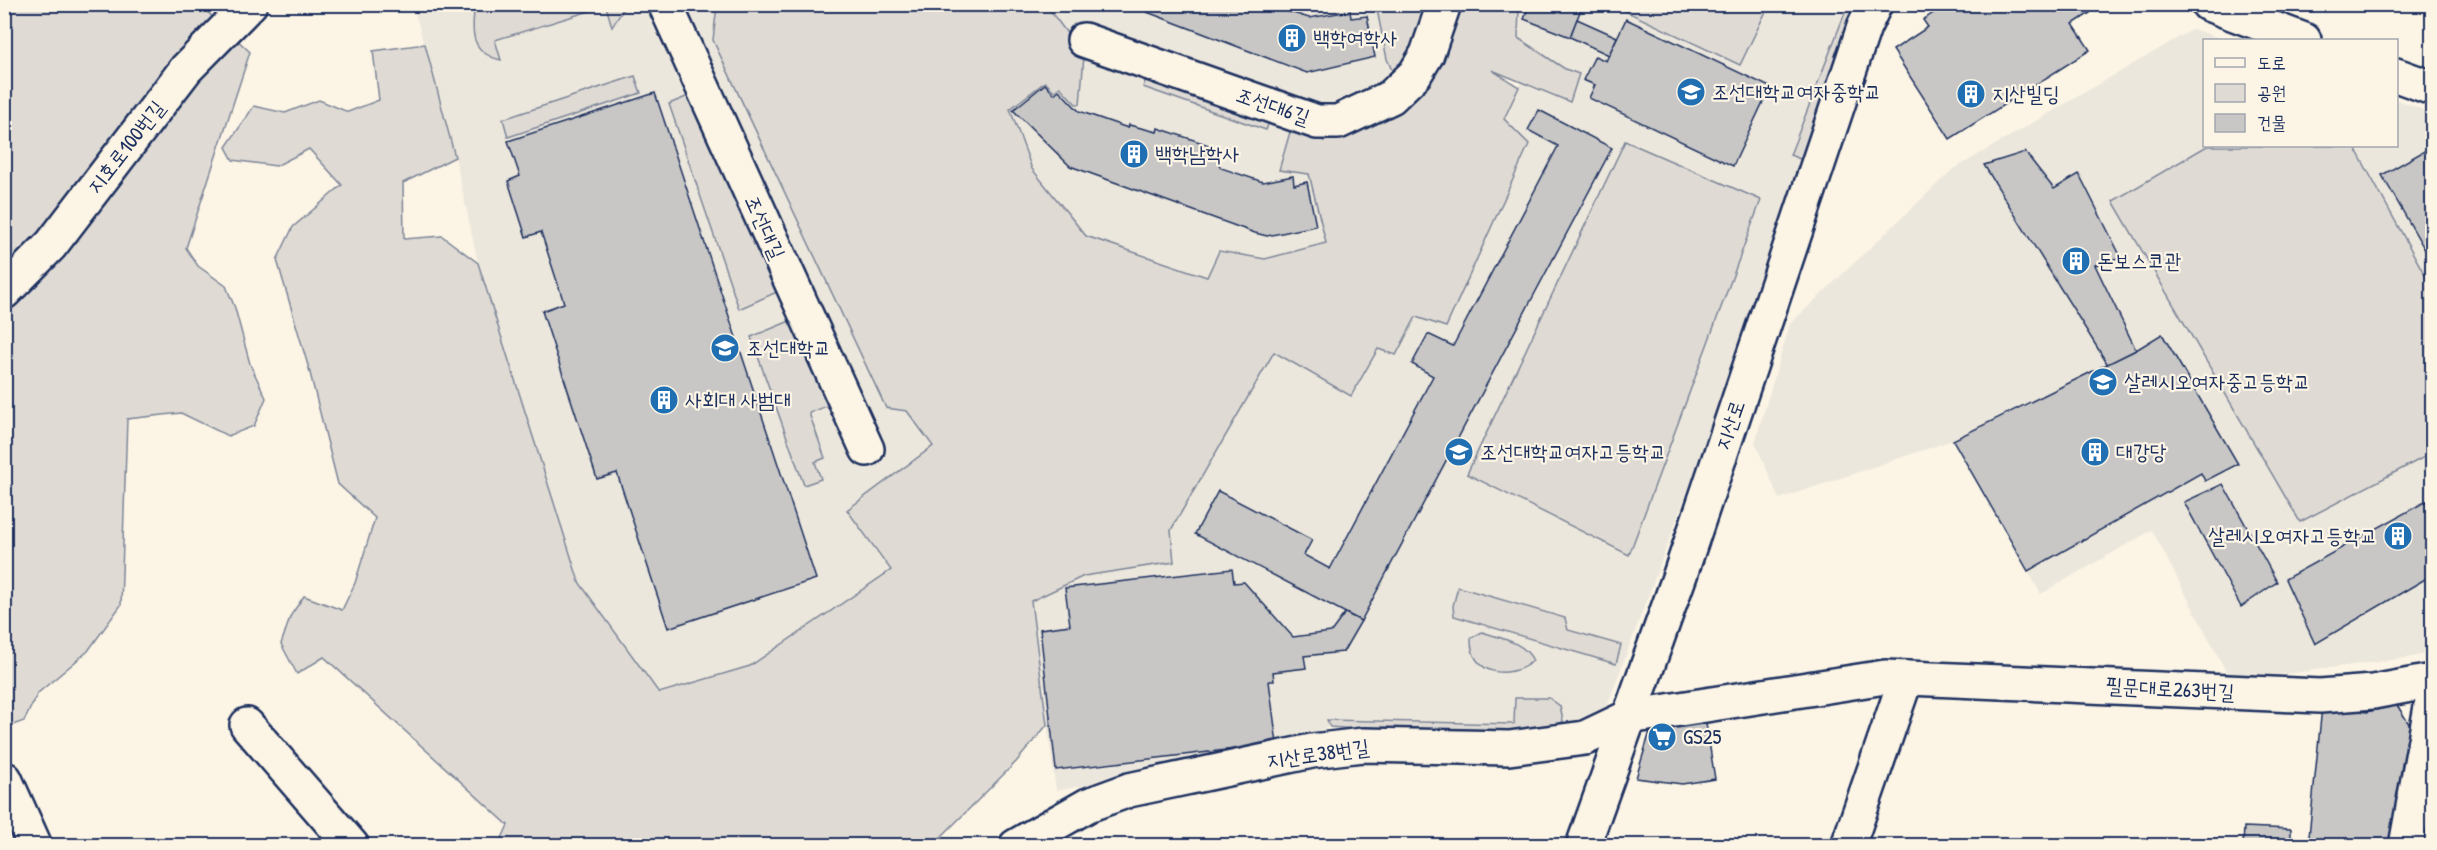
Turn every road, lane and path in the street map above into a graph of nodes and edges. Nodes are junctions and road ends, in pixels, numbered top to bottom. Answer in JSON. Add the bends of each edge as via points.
{"nodes":[{"id":1,"x":250,"y":4,"type":"edge"},
{"id":2,"x":665,"y":4,"type":"edge"},
{"id":3,"x":1444,"y":4,"type":"edge"},
{"id":4,"x":1875,"y":4,"type":"edge"},
{"id":5,"x":2208,"y":4,"type":"edge"},
{"id":6,"x":2271,"y":16,"type":"edge"},
{"id":7,"x":2303,"y":39,"type":"edge"},
{"id":8,"x":1084,"y":40,"type":"dead end"},
{"id":9,"x":2398,"y":75,"type":"edge"},
{"id":10,"x":2433,"y":88,"type":"edge"},
{"id":11,"x":4,"y":292,"type":"edge"},
{"id":12,"x":867,"y":449,"type":"dead end"},
{"id":13,"x":1906,"y":678,"type":"junction"},
{"id":14,"x":2433,"y":681,"type":"edge"},
{"id":15,"x":2433,"y":701,"type":"edge"},
{"id":16,"x":1629,"y":717,"type":"junction"},
{"id":17,"x":248,"y":725,"type":"dead end"},
{"id":18,"x":5,"y":779,"type":"edge"},
{"id":19,"x":343,"y":843,"type":"edge"},
{"id":20,"x":35,"y":846,"type":"edge"},
{"id":21,"x":1016,"y":846,"type":"edge"},
{"id":22,"x":1583,"y":846,"type":"edge"},
{"id":23,"x":1848,"y":846,"type":"edge"},
{"id":24,"x":2406,"y":846,"type":"edge"}],
"edges":[{"from":1,"to":11,"type":"street","name":"지호로100번길","via":[[186,69],[51,245]]},
{"from":2,"to":12,"type":"street","name":"조선대길"},
{"from":3,"to":8,"type":"street","name":"조선대6길","via":[[1415,74],[1390,97],[1338,122],[1317,122]]},
{"from":4,"to":16,"type":"street","name":"지산로"},
{"from":5,"to":6,"type":"street"},
{"from":6,"to":7,"type":"street"},
{"from":9,"to":10,"type":"street"},
{"from":13,"to":14,"type":"street","name":"필문대로263번길","via":[[2320,696]]},
{"from":13,"to":16,"type":"street","name":"필문대로263번길","via":[[1885,677]]},
{"from":13,"to":23,"type":"street"},
{"from":15,"to":24,"type":"street"},
{"from":16,"to":21,"type":"street","name":"지산로38번길","via":[[1585,738],[1509,748],[1363,745],[1312,751],[1129,790],[1088,805]]},
{"from":16,"to":22,"type":"street","name":"지산로"},
{"from":17,"to":19,"type":"street"},
{"from":18,"to":20,"type":"street"}]}
